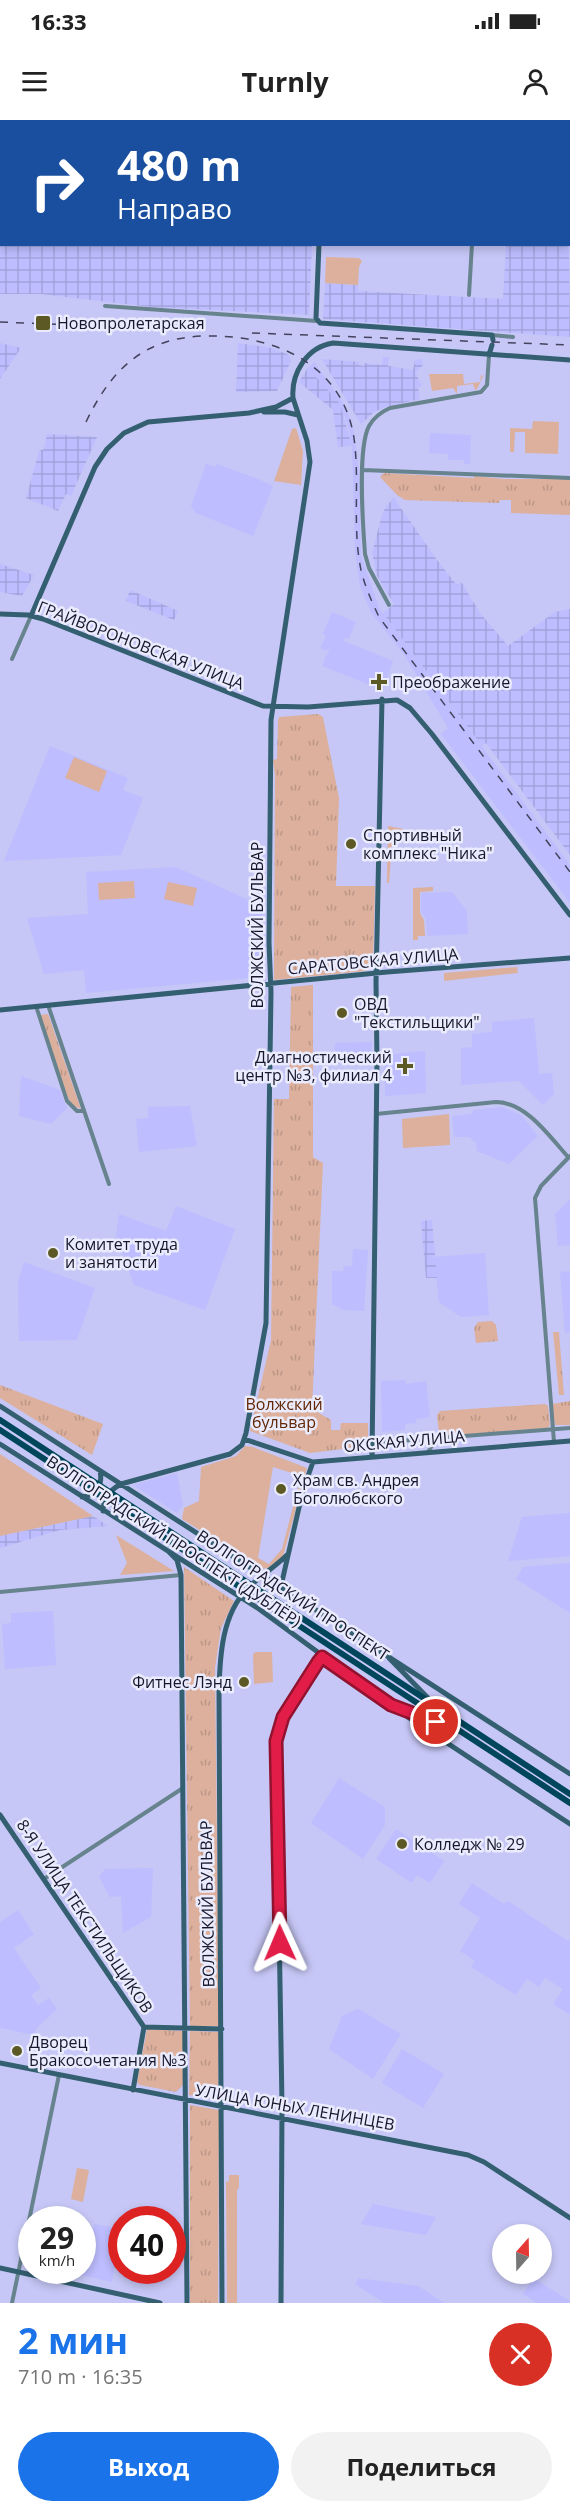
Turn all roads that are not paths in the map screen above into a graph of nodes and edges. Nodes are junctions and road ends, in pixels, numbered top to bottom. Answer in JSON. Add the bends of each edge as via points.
{"nodes":[{"id":1,"x":319,"y":246,"type":"edge"},
{"id":2,"x":472,"y":246,"type":"edge"},
{"id":3,"x":469,"y":295,"type":"dead end"},
{"id":4,"x":105,"y":306,"type":"dead end"},
{"id":5,"x":317,"y":321,"type":"junction"},
{"id":6,"x":513,"y":337,"type":"dead end"},
{"id":7,"x":492,"y":340,"type":"junction"},
{"id":8,"x":489,"y":355,"type":"junction"},
{"id":9,"x":570,"y":360,"type":"edge"},
{"id":10,"x":293,"y":398,"type":"junction"},
{"id":11,"x":254,"y":412,"type":"junction"},
{"id":12,"x":298,"y":415,"type":"junction"},
{"id":13,"x":363,"y":470,"type":"junction"},
{"id":14,"x":570,"y":478,"type":"edge"},
{"id":15,"x":389,"y":605,"type":"dead end"},
{"id":16,"x":0,"y":614,"type":"edge"},
{"id":17,"x":31,"y":616,"type":"junction"},
{"id":18,"x":12,"y":659,"type":"dead end"},
{"id":19,"x":382,"y":699,"type":"junction"},
{"id":20,"x":272,"y":708,"type":"junction"},
{"id":21,"x":570,"y":915,"type":"edge"},
{"id":22,"x":570,"y":958,"type":"edge"},
{"id":23,"x":376,"y":974,"type":"junction"},
{"id":24,"x":270,"y":984,"type":"junction"},
{"id":25,"x":48,"y":1005,"type":"junction"},
{"id":26,"x":36,"y":1006,"type":"junction"},
{"id":27,"x":0,"y":1010,"type":"edge"},
{"id":28,"x":83,"y":1111,"type":"junction"},
{"id":29,"x":376,"y":1114,"type":"junction"},
{"id":30,"x":569,"y":1156,"type":"edge"},
{"id":31,"x":109,"y":1184,"type":"dead end"},
{"id":32,"x":0,"y":1406,"type":"edge"},
{"id":33,"x":0,"y":1420,"type":"edge"},
{"id":34,"x":570,"y":1428,"type":"edge"},
{"id":35,"x":553,"y":1429,"type":"junction"},
{"id":36,"x":0,"y":1430,"type":"edge"},
{"id":37,"x":437,"y":1438,"type":"junction"},
{"id":38,"x":244,"y":1439,"type":"junction"},
{"id":39,"x":570,"y":1441,"type":"edge"},
{"id":40,"x":554,"y":1442,"type":"junction"},
{"id":41,"x":372,"y":1443,"type":"junction"},
{"id":42,"x":0,"y":1444,"type":"edge"},
{"id":43,"x":428,"y":1452,"type":"junction"},
{"id":44,"x":372,"y":1456,"type":"junction"},
{"id":45,"x":313,"y":1462,"type":"junction"},
{"id":46,"x":100,"y":1471,"type":"junction"},
{"id":47,"x":121,"y":1484,"type":"junction"},
{"id":48,"x":82,"y":1497,"type":"junction"},
{"id":49,"x":103,"y":1510,"type":"junction"},
{"id":50,"x":170,"y":1552,"type":"junction"},
{"id":51,"x":287,"y":1555,"type":"junction"},
{"id":52,"x":181,"y":1575,"type":"junction"},
{"id":53,"x":264,"y":1575,"type":"junction"},
{"id":54,"x":278,"y":1584,"type":"junction"},
{"id":55,"x":1,"y":1591,"type":"edge"},
{"id":56,"x":240,"y":1598,"type":"junction"},
{"id":57,"x":256,"y":1608,"type":"junction"},
{"id":58,"x":376,"y":1647,"type":"junction"},
{"id":59,"x":322,"y":1657,"type":"junction"},
{"id":60,"x":434,"y":1704,"type":"junction"},
{"id":61,"x":391,"y":1705,"type":"junction"},
{"id":62,"x":454,"y":1727,"type":"junction"},
{"id":63,"x":570,"y":1774,"type":"edge"},
{"id":64,"x":183,"y":1788,"type":"junction"},
{"id":65,"x":570,"y":1794,"type":"edge"},
{"id":66,"x":570,"y":1803,"type":"edge"},
{"id":67,"x":0,"y":1815,"type":"edge"},
{"id":68,"x":570,"y":1824,"type":"edge"},
{"id":69,"x":44,"y":1880,"type":"junction"},
{"id":70,"x":144,"y":2027,"type":"junction"},
{"id":71,"x":186,"y":2028,"type":"junction"},
{"id":72,"x":222,"y":2029,"type":"junction"},
{"id":73,"x":0,"y":2063,"type":"edge"},
{"id":74,"x":59,"y":2075,"type":"junction"},
{"id":75,"x":133,"y":2090,"type":"junction"},
{"id":76,"x":187,"y":2101,"type":"junction"},
{"id":77,"x":222,"y":2107,"type":"junction"},
{"id":78,"x":281,"y":2116,"type":"junction"},
{"id":79,"x":32,"y":2206,"type":"edge"},
{"id":80,"x":570,"y":2218,"type":"edge"},
{"id":81,"x":0,"y":2268,"type":"edge"},
{"id":82,"x":18,"y":2272,"type":"joint"},
{"id":83,"x":73,"y":2284,"type":"edge"},
{"id":84,"x":12,"y":2303,"type":"edge"},
{"id":85,"x":160,"y":2303,"type":"edge"},
{"id":86,"x":187,"y":2303,"type":"edge"},
{"id":87,"x":222,"y":2303,"type":"edge"},
{"id":88,"x":281,"y":2303,"type":"edge"}],
"edges":[{"from":1,"to":5,"type":"main road"},
{"from":2,"to":3,"type":"street"},
{"from":4,"to":5,"type":"street"},
{"from":5,"to":7,"type":"main road"},
{"from":6,"to":7,"type":"street"},
{"from":7,"to":8,"type":"main road"},
{"from":8,"to":9,"type":"main road"},
{"from":8,"to":10,"type":"main road","via":[[328,344],[316,348],[299,367]]},
{"from":8,"to":13,"type":"street","via":[[487,384],[481,392],[399,406],[378,415],[366,435]]},
{"from":10,"to":11,"type":"main road"},
{"from":10,"to":12,"type":"main road","name":"ВОЛЖСКИЙ БУЛЬВАР"},
{"from":11,"to":12,"type":"main road"},
{"from":11,"to":17,"type":"main road","via":[[148,422],[114,442],[95,467]]},
{"from":12,"to":20,"type":"main road","name":"ВОЛЖСКИЙ БУЛЬВАР","via":[[308,444],[310,468]]},
{"from":13,"to":14,"type":"street"},
{"from":13,"to":15,"type":"street","via":[[366,563]]},
{"from":16,"to":17,"type":"main road","name":"ГРАЙВОРОНОВСКАЯ УЛИЦА"},
{"from":17,"to":18,"type":"street"},
{"from":17,"to":20,"type":"main road","name":"ГРАЙВОРОНОВСКАЯ УЛИЦА"},
{"from":19,"to":20,"type":"main road"},
{"from":19,"to":21,"type":"main road","via":[[401,701],[419,718]]},
{"from":19,"to":23,"type":"main road"},
{"from":20,"to":24,"type":"main road","name":"ВОЛЖСКИЙ БУЛЬВАР"},
{"from":22,"to":23,"type":"main road","name":"САРАТОВСКАЯ УЛИЦА"},
{"from":23,"to":24,"type":"main road","name":"САРАТОВСКАЯ УЛИЦА"},
{"from":23,"to":29,"type":"main road"},
{"from":24,"to":25,"type":"main road","name":"САРАТОВСКАЯ УЛИЦА"},
{"from":24,"to":38,"type":"main road","name":"ВОЛЖСКИЙ БУЛЬВАР","via":[[266,1314]]},
{"from":25,"to":26,"type":"main road","name":"САРАТОВСКАЯ УЛИЦА"},
{"from":25,"to":28,"type":"street"},
{"from":26,"to":27,"type":"main road","name":"САРАТОВСКАЯ УЛИЦА"},
{"from":26,"to":28,"type":"street","via":[[64,1095],[71,1106]]},
{"from":28,"to":31,"type":"street"},
{"from":29,"to":30,"type":"street","via":[[509,1103],[522,1110]]},
{"from":29,"to":41,"type":"main road"},
{"from":30,"to":35,"type":"street","via":[[538,1188],[535,1198]]},
{"from":32,"to":46,"type":"main road","name":"ВОЛГОГРАДСКИЙ ПРОСПЕКТ (ДУБЛЁР)"},
{"from":33,"to":60,"type":"main road","name":"ВОЛГОГРАДСКИЙ ПРОСПЕКТ"},
{"from":34,"to":35,"type":"street"},
{"from":35,"to":37,"type":"street"},
{"from":35,"to":40,"type":"street"},
{"from":36,"to":62,"type":"main road","name":"ВОЛГОГРАДСКИЙ ПРОСПЕКТ"},
{"from":37,"to":41,"type":"street"},
{"from":37,"to":43,"type":"street"},
{"from":38,"to":45,"type":"main road","name":"ОКСКАЯ УЛИЦА"},
{"from":38,"to":47,"type":"main road","via":[[230,1454]]},
{"from":39,"to":40,"type":"main road","name":"ОКСКАЯ УЛИЦА"},
{"from":40,"to":43,"type":"main road","name":"ОКСКАЯ УЛИЦА"},
{"from":41,"to":44,"type":"main road"},
{"from":42,"to":48,"type":"main road","name":"ВОЛГОГРАДСКИЙ ПРОСПЕКТ (ДУБЛЁР)"},
{"from":43,"to":44,"type":"main road","name":"ОКСКАЯ УЛИЦА"},
{"from":44,"to":45,"type":"main road","name":"ОКСКАЯ УЛИЦА"},
{"from":45,"to":51,"type":"main road"},
{"from":46,"to":47,"type":"main road","name":"ВОЛГОГРАДСКИЙ ПРОСПЕКТ (ДУБЛЁР)"},
{"from":46,"to":48,"type":"main road","via":[[98,1490]]},
{"from":47,"to":49,"type":"main road","via":[[108,1493]]},
{"from":47,"to":53,"type":"main road","name":"ВОЛГОГРАДСКИЙ ПРОСПЕКТ (ДУБЛЁР)"},
{"from":48,"to":49,"type":"main road","name":"ВОЛГОГРАДСКИЙ ПРОСПЕКТ (ДУБЛЁР)"},
{"from":49,"to":50,"type":"main road","name":"ВОЛГОГРАДСКИЙ ПРОСПЕКТ (ДУБЛЁР)"},
{"from":50,"to":52,"type":"main road","name":"ВОЛЖСКИЙ БУЛЬВАР"},
{"from":50,"to":56,"type":"main road","name":"ВОЛГОГРАДСКИЙ ПРОСПЕКТ (ДУБЛЁР)"},
{"from":51,"to":53,"type":"main road","name":"ВОЛЖСКИЙ БУЛЬВАР"},
{"from":51,"to":54,"type":"main road"},
{"from":52,"to":55,"type":"street"},
{"from":52,"to":64,"type":"main road","name":"ВОЛЖСКИЙ БУЛЬВАР"},
{"from":53,"to":54,"type":"main road","name":"ВОЛГОГРАДСКИЙ ПРОСПЕКТ (ДУБЛЁР)"},
{"from":53,"to":56,"type":"main road","name":"ВОЛЖСКИЙ БУЛЬВАР"},
{"from":54,"to":57,"type":"main road","via":[[267,1584],[258,1593]]},
{"from":54,"to":58,"type":"main road","name":"ВОЛГОГРАДСКИЙ ПРОСПЕКТ (ДУБЛЁР)"},
{"from":56,"to":57,"type":"main road","name":"ВОЛГОГРАДСКИЙ ПРОСПЕКТ (ДУБЛЁР)"},
{"from":56,"to":72,"type":"main road","name":"ВОЛЖСКИЙ БУЛЬВАР","via":[[226,1629],[219,1668]]},
{"from":57,"to":59,"type":"main road","name":"ВОЛГОГРАДСКИЙ ПРОСПЕКТ (ДУБЛЁР)"},
{"from":58,"to":60,"type":"main road","name":"ВОЛГОГРАДСКИЙ ПРОСПЕКТ (ДУБЛЁР)"},
{"from":58,"to":63,"type":"main road","name":"ВОЛГОГРАДСКИЙ ПРОСПЕКТ (ДУБЛЁР)"},
{"from":59,"to":61,"type":"main road","name":"ВОЛГОГРАДСКИЙ ПРОСПЕКТ (ДУБЛЁР)"},
{"from":59,"to":78,"type":"main road","via":[[283,1717],[276,1741]]},
{"from":60,"to":65,"type":"main road","name":"ВОЛГОГРАДСКИЙ ПРОСПЕКТ"},
{"from":61,"to":62,"type":"main road","name":"ВОЛГОГРАДСКИЙ ПРОСПЕКТ (ДУБЛЁР)"},
{"from":61,"to":68,"type":"main road","name":"ВОЛГОГРАДСКИЙ ПРОСПЕКТ (ДУБЛЁР)"},
{"from":62,"to":66,"type":"main road","name":"ВОЛГОГРАДСКИЙ ПРОСПЕКТ"},
{"from":64,"to":69,"type":"street"},
{"from":64,"to":71,"type":"main road","name":"ВОЛЖСКИЙ БУЛЬВАР"},
{"from":67,"to":69,"type":"main road","name":"8-Я УЛИЦА ТЕКСТИЛЬЩИКОВ"},
{"from":69,"to":70,"type":"main road","name":"8-Я УЛИЦА ТЕКСТИЛЬЩИКОВ"},
{"from":70,"to":71,"type":"main road","name":"8-Я УЛИЦА ТЕКСТИЛЬЩИКОВ"},
{"from":70,"to":75,"type":"main road"},
{"from":71,"to":72,"type":"main road","name":"8-Я УЛИЦА ТЕКСТИЛЬЩИКОВ"},
{"from":71,"to":76,"type":"main road","name":"ВОЛЖСКИЙ БУЛЬВАР"},
{"from":72,"to":77,"type":"main road","name":"ВОЛЖСКИЙ БУЛЬВАР"},
{"from":73,"to":74,"type":"main road","name":"УЛИЦА ЮНЫХ ЛЕНИНЦЕВ"},
{"from":74,"to":75,"type":"main road","name":"УЛИЦА ЮНЫХ ЛЕНИНЦЕВ"},
{"from":74,"to":79,"type":"street"},
{"from":75,"to":76,"type":"main road","name":"УЛИЦА ЮНЫХ ЛЕНИНЦЕВ"},
{"from":76,"to":77,"type":"main road","name":"УЛИЦА ЮНЫХ ЛЕНИНЦЕВ"},
{"from":76,"to":86,"type":"main road","name":"ВОЛЖСКИЙ БУЛЬВАР"},
{"from":77,"to":78,"type":"main road","name":"УЛИЦА ЮНЫХ ЛЕНИНЦЕВ"},
{"from":77,"to":87,"type":"main road","name":"ВОЛЖСКИЙ БУЛЬВАР"},
{"from":78,"to":80,"type":"main road","name":"УЛИЦА ЮНЫХ ЛЕНИНЦЕВ","via":[[477,2158]]},
{"from":78,"to":88,"type":"main road"},
{"from":81,"to":82,"type":"main road"},
{"from":82,"to":84,"type":"street"},
{"from":83,"to":85,"type":"main road"}]}
